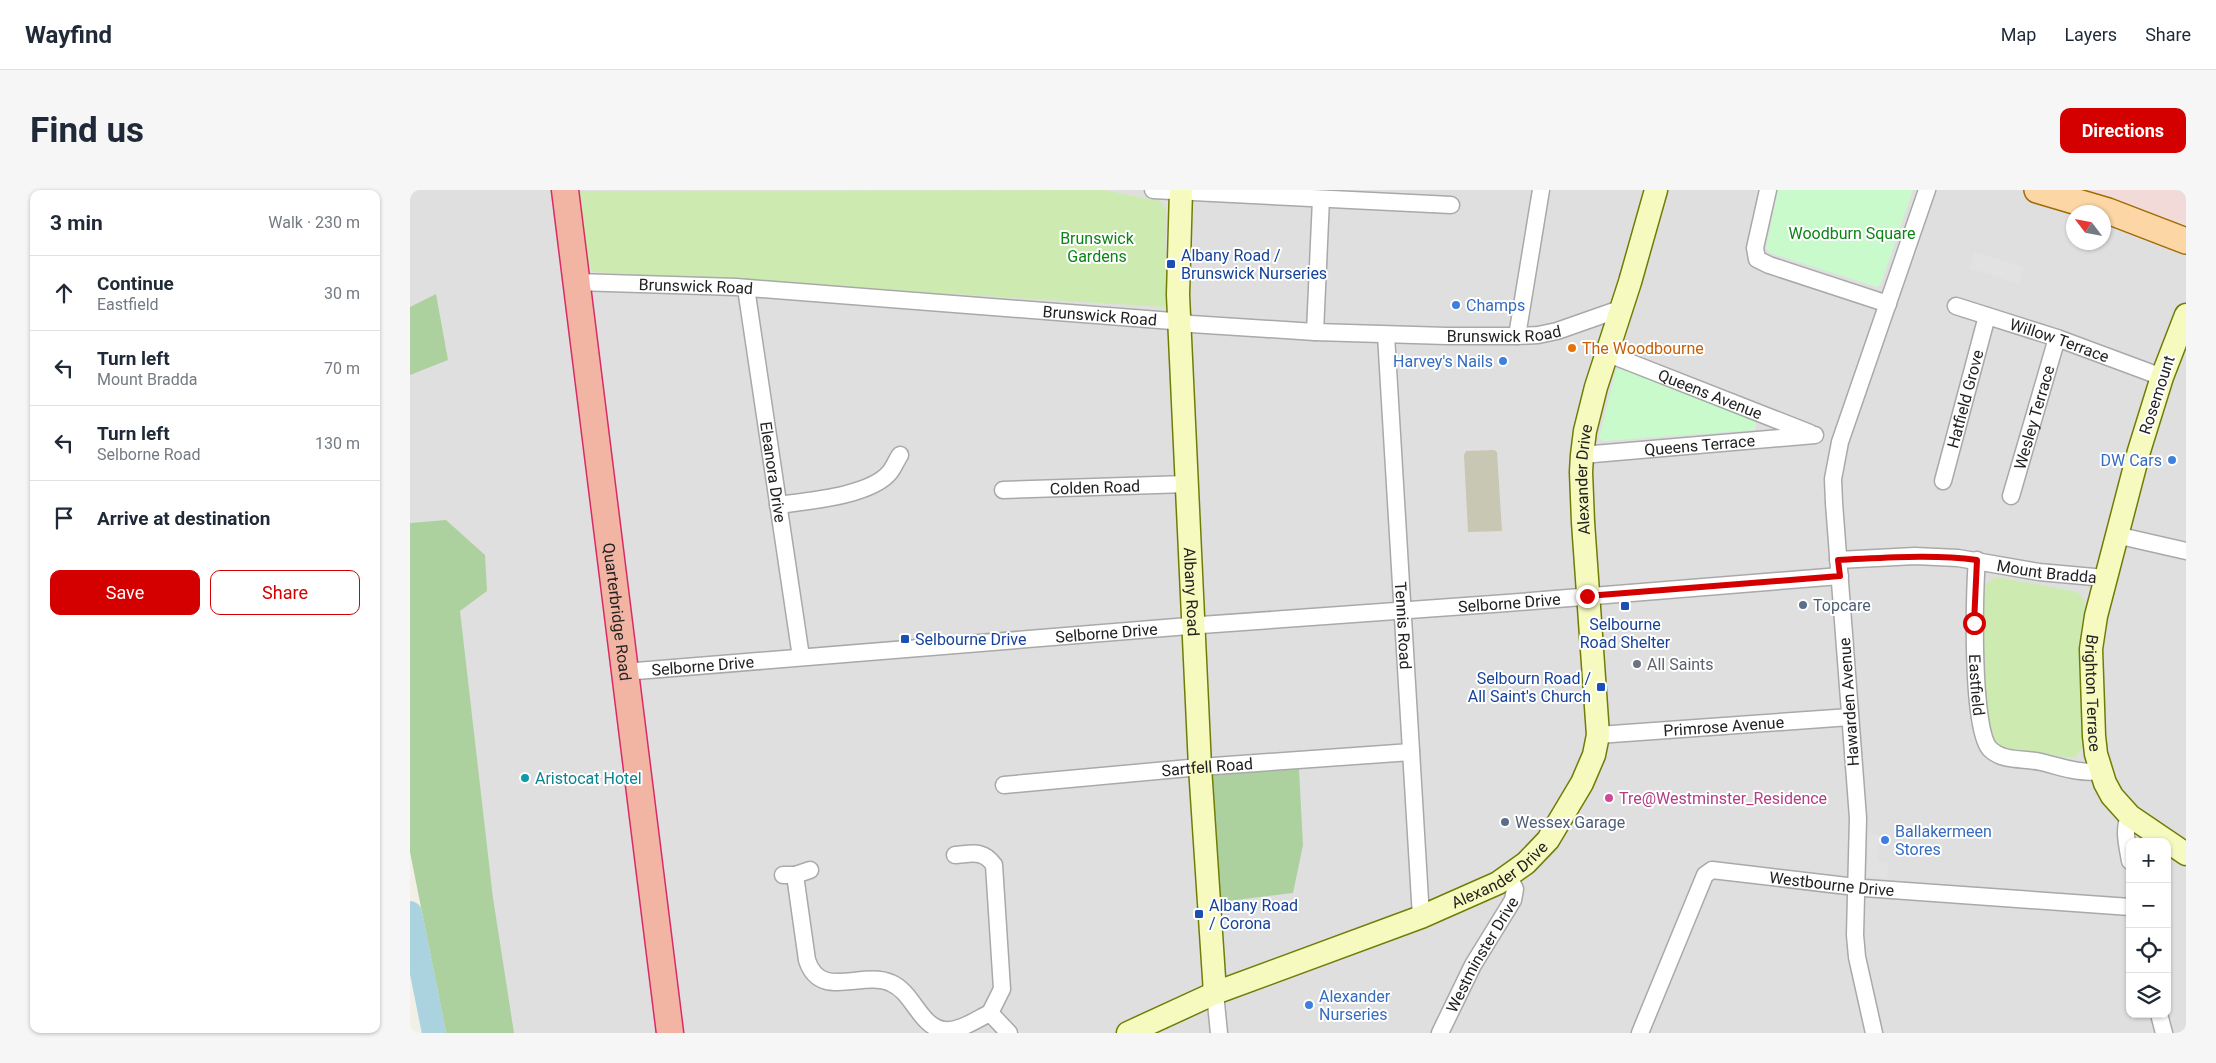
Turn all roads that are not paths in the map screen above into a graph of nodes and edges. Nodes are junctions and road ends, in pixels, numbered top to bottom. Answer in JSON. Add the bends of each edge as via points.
{"nodes":[{"id":1,"x":565,"y":190,"type":"edge"},
{"id":2,"x":1153,"y":190,"type":"edge"},
{"id":3,"x":1541,"y":190,"type":"edge"},
{"id":4,"x":1656,"y":190,"type":"edge"},
{"id":5,"x":1768,"y":190,"type":"edge"},
{"id":6,"x":1927,"y":190,"type":"edge"},
{"id":7,"x":2037,"y":190,"type":"edge"},
{"id":8,"x":1181,"y":191,"type":"edge"},
{"id":9,"x":1320,"y":199,"type":"junction"},
{"id":10,"x":1451,"y":205,"type":"dead end"},
{"id":11,"x":2186,"y":241,"type":"edge"},
{"id":12,"x":576,"y":282,"type":"junction"},
{"id":13,"x":746,"y":288,"type":"junction"},
{"id":14,"x":1888,"y":304,"type":"junction"},
{"id":15,"x":1956,"y":306,"type":"dead end"},
{"id":16,"x":1620,"y":313,"type":"junction"},
{"id":17,"x":2186,"y":315,"type":"edge"},
{"id":18,"x":1987,"y":316,"type":"junction"},
{"id":19,"x":1179,"y":322,"type":"junction"},
{"id":20,"x":1315,"y":332,"type":"junction"},
{"id":21,"x":1386,"y":335,"type":"junction"},
{"id":22,"x":1516,"y":336,"type":"junction"},
{"id":23,"x":2057,"y":338,"type":"junction"},
{"id":24,"x":1606,"y":353,"type":"junction"},
{"id":25,"x":2162,"y":377,"type":"junction"},
{"id":26,"x":1815,"y":435,"type":"joint"},
{"id":27,"x":900,"y":455,"type":"dead end"},
{"id":28,"x":1582,"y":455,"type":"junction"},
{"id":29,"x":1943,"y":481,"type":"dead end"},
{"id":30,"x":1187,"y":484,"type":"junction"},
{"id":31,"x":1003,"y":490,"type":"dead end"},
{"id":32,"x":2012,"y":496,"type":"dead end"},
{"id":33,"x":778,"y":505,"type":"junction"},
{"id":34,"x":2116,"y":535,"type":"junction"},
{"id":35,"x":2186,"y":551,"type":"edge"},
{"id":36,"x":1977,"y":560,"type":"junction"},
{"id":37,"x":1839,"y":568,"type":"junction"},
{"id":38,"x":2105,"y":578,"type":"junction"},
{"id":39,"x":1587,"y":596,"type":"junction"},
{"id":40,"x":1402,"y":611,"type":"junction"},
{"id":41,"x":1194,"y":626,"type":"junction"},
{"id":42,"x":801,"y":657,"type":"junction"},
{"id":43,"x":624,"y":672,"type":"junction"},
{"id":44,"x":1850,"y":717,"type":"junction"},
{"id":45,"x":1598,"y":735,"type":"junction"},
{"id":46,"x":1411,"y":752,"type":"junction"},
{"id":47,"x":1200,"y":767,"type":"junction"},
{"id":48,"x":2100,"y":771,"type":"junction"},
{"id":49,"x":1004,"y":785,"type":"dead end"},
{"id":50,"x":2130,"y":816,"type":"junction"},
{"id":51,"x":2127,"y":838,"type":"edge"},
{"id":52,"x":2186,"y":854,"type":"edge"},
{"id":53,"x":955,"y":855,"type":"dead end"},
{"id":54,"x":796,"y":873,"type":"dead end"},
{"id":55,"x":1508,"y":876,"type":"junction"},
{"id":56,"x":1856,"y":886,"type":"junction"},
{"id":57,"x":2126,"y":907,"type":"edge"},
{"id":58,"x":1421,"y":918,"type":"junction"},
{"id":59,"x":1214,"y":993,"type":"junction"},
{"id":60,"x":990,"y":1012,"type":"junction"},
{"id":61,"x":2160,"y":1018,"type":"edge"},
{"id":62,"x":670,"y":1033,"type":"edge"},
{"id":63,"x":1009,"y":1033,"type":"edge"},
{"id":64,"x":1128,"y":1033,"type":"edge"},
{"id":65,"x":1219,"y":1033,"type":"edge"},
{"id":66,"x":1440,"y":1033,"type":"edge"},
{"id":67,"x":1640,"y":1033,"type":"edge"},
{"id":68,"x":1874,"y":1033,"type":"edge"},
{"id":69,"x":2164,"y":1033,"type":"edge"}],
"edges":[{"from":1,"to":12,"type":"highway","name":"Quarterbridge Road"},
{"from":2,"to":8,"type":"street"},
{"from":3,"to":22,"type":"street"},
{"from":4,"to":16,"type":"main road","name":"Alexander Drive"},
{"from":5,"to":14,"type":"street","via":[[1755,248],[1757,259]]},
{"from":6,"to":14,"type":"street"},
{"from":7,"to":11,"type":"main road","via":[[2108,211]]},
{"from":8,"to":9,"type":"street"},
{"from":8,"to":19,"type":"main road","name":"Albany Road"},
{"from":9,"to":10,"type":"street"},
{"from":9,"to":20,"type":"street"},
{"from":12,"to":13,"type":"street","name":"Brunswick Road"},
{"from":12,"to":43,"type":"highway","name":"Quarterbridge Road"},
{"from":13,"to":19,"type":"street","name":"Brunswick Road"},
{"from":13,"to":33,"type":"street","name":"Eleanora Drive"},
{"from":14,"to":37,"type":"street","name":"Hawarden Avenue","via":[[1840,442],[1833,479]]},
{"from":15,"to":18,"type":"street","name":"Willow Terrace"},
{"from":16,"to":22,"type":"street","name":"Brunswick Road","via":[[1614,311],[1548,333]]},
{"from":16,"to":24,"type":"main road","name":"Alexander Drive"},
{"from":17,"to":25,"type":"main road","name":"Rosemount"},
{"from":18,"to":23,"type":"street","name":"Willow Terrace"},
{"from":18,"to":29,"type":"street","name":"Hatfield Grove"},
{"from":19,"to":20,"type":"street","name":"Brunswick Road"},
{"from":19,"to":30,"type":"main road","name":"Albany Road"},
{"from":20,"to":21,"type":"street","name":"Brunswick Road"},
{"from":21,"to":22,"type":"street","name":"Brunswick Road"},
{"from":21,"to":40,"type":"street","name":"Tennis Road"},
{"from":23,"to":25,"type":"street","name":"Willow Terrace"},
{"from":23,"to":32,"type":"street","name":"Wesley Terrace"},
{"from":24,"to":26,"type":"street","name":"Queens Avenue"},
{"from":24,"to":28,"type":"main road","name":"Alexander Drive"},
{"from":25,"to":34,"type":"main road","name":"Rosemount"},
{"from":26,"to":28,"type":"street","name":"Queens Terrace"},
{"from":27,"to":33,"type":"street","via":[[889,473],[864,489]]},
{"from":28,"to":39,"type":"main road","name":"Alexander Drive"},
{"from":30,"to":31,"type":"street","name":"Colden Road"},
{"from":30,"to":41,"type":"main road","name":"Albany Road"},
{"from":33,"to":42,"type":"street","name":"Eleanora Drive"},
{"from":34,"to":35,"type":"street"},
{"from":34,"to":38,"type":"main road","name":"Brighton Terrace"},
{"from":36,"to":37,"type":"street","name":"Mount Bradda","via":[[1915,556]]},
{"from":36,"to":38,"type":"street","name":"Mount Bradda","via":[[2039,572]]},
{"from":36,"to":48,"type":"street","name":"Eastfield","via":[[1974,623],[1977,697],[1983,734],[1989,748],[2015,760],[2039,762],[2067,770]]},
{"from":37,"to":39,"type":"street","name":"Mount Bradda"},
{"from":37,"to":44,"type":"street","name":"Hawarden Avenue"},
{"from":38,"to":48,"type":"main road","name":"Brighton Terrace","via":[[2091,649],[2094,736]]},
{"from":39,"to":40,"type":"street","name":"Selborne Drive"},
{"from":39,"to":45,"type":"main road","name":"Alexander Drive"},
{"from":40,"to":41,"type":"street","name":"Selborne Drive"},
{"from":40,"to":46,"type":"street","name":"Tennis Road"},
{"from":41,"to":42,"type":"street","name":"Selborne Drive"},
{"from":41,"to":47,"type":"main road","name":"Albany Road"},
{"from":42,"to":43,"type":"street","name":"Selborne Drive"},
{"from":43,"to":62,"type":"highway","name":"Quarterbridge Road"},
{"from":44,"to":45,"type":"street","name":"Primrose Avenue"},
{"from":44,"to":56,"type":"street","name":"Hawarden Avenue","via":[[1858,818]]},
{"from":45,"to":55,"type":"main road","name":"Alexander Drive","via":[[1594,755],[1566,811],[1537,852]]},
{"from":46,"to":47,"type":"street","name":"Sartfell Road"},
{"from":46,"to":58,"type":"street","name":"Tennis Road"},
{"from":47,"to":49,"type":"street","name":"Sartfell Road"},
{"from":47,"to":59,"type":"main road","name":"Albany Road"},
{"from":48,"to":50,"type":"main road","name":"Brighton Terrace","via":[[2112,796]]},
{"from":50,"to":51,"type":"street","via":[[2126,822]]},
{"from":50,"to":52,"type":"main road","name":"Brighton Terrace"},
{"from":53,"to":60,"type":"street","via":[[980,853],[989,857],[994,865],[1002,989]]},
{"from":54,"to":60,"type":"street","via":[[807,960],[819,978],[826,982],[873,979],[892,983],[905,992],[933,1026],[943,1030],[955,1030]]},
{"from":55,"to":58,"type":"main road","name":"Alexander Drive"},
{"from":55,"to":66,"type":"street","name":"Westminster Drive","via":[[1515,890],[1513,900],[1473,965]]},
{"from":56,"to":57,"type":"street","name":"Westbourne Drive"},
{"from":56,"to":67,"type":"street","name":"Westbourne Drive","via":[[1712,870],[1705,875]]},
{"from":56,"to":68,"type":"street","name":"Hawarden Avenue","via":[[1857,957]]},
{"from":58,"to":59,"type":"main road","name":"Alexander Drive"},
{"from":59,"to":64,"type":"main road","name":"Alexander Drive"},
{"from":59,"to":65,"type":"street"},
{"from":60,"to":63,"type":"street"},
{"from":61,"to":69,"type":"street"}]}
